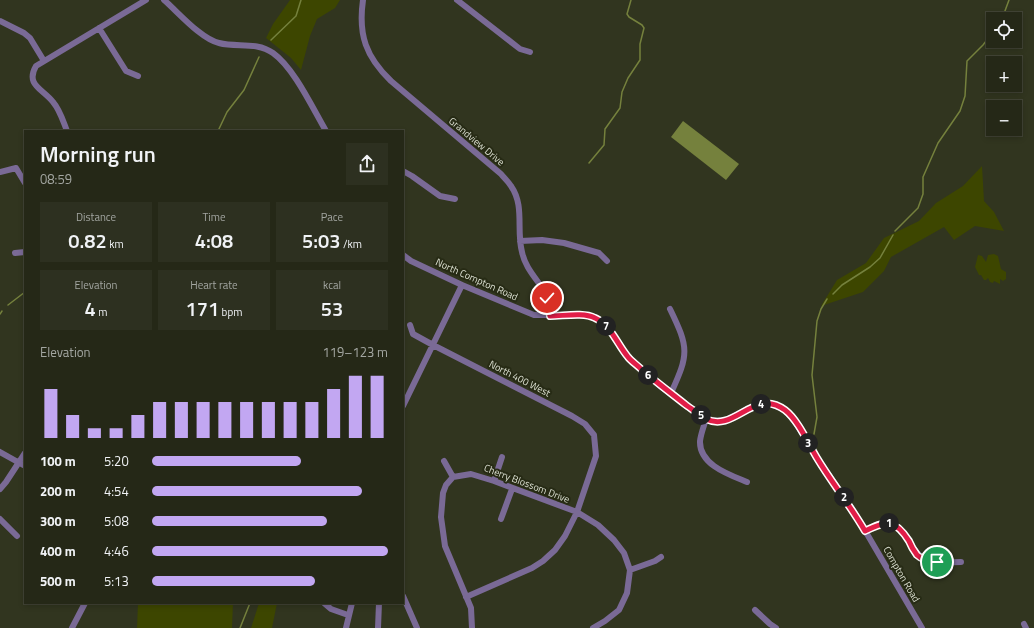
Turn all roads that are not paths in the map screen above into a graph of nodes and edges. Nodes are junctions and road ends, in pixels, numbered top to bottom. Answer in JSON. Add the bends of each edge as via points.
{"nodes":[{"id":1,"x":146,"y":0,"type":"edge"},
{"id":2,"x":164,"y":0,"type":"edge"},
{"id":3,"x":363,"y":0,"type":"edge"},
{"id":4,"x":457,"y":0,"type":"edge"},
{"id":5,"x":0,"y":21,"type":"edge"},
{"id":6,"x":99,"y":28,"type":"junction"},
{"id":7,"x":530,"y":52,"type":"dead end"},
{"id":8,"x":44,"y":61,"type":"junction"},
{"id":9,"x":138,"y":76,"type":"dead end"},
{"id":10,"x":67,"y":130,"type":"edge"},
{"id":11,"x":325,"y":130,"type":"edge"},
{"id":12,"x":0,"y":172,"type":"edge"},
{"id":13,"x":404,"y":172,"type":"edge"},
{"id":14,"x":24,"y":181,"type":"edge"},
{"id":15,"x":456,"y":199,"type":"dead end"},
{"id":16,"x":520,"y":241,"type":"junction"},
{"id":17,"x":24,"y":252,"type":"edge"},
{"id":18,"x":15,"y":253,"type":"dead end"},
{"id":19,"x":404,"y":256,"type":"edge"},
{"id":20,"x":607,"y":261,"type":"dead end"},
{"id":21,"x":462,"y":285,"type":"junction"},
{"id":22,"x":670,"y":309,"type":"dead end"},
{"id":23,"x":550,"y":316,"type":"junction"},
{"id":24,"x":410,"y":325,"type":"dead end"},
{"id":25,"x":433,"y":345,"type":"junction"},
{"id":26,"x":671,"y":393,"type":"junction"},
{"id":27,"x":404,"y":404,"type":"edge"},
{"id":28,"x":706,"y":419,"type":"junction"},
{"id":29,"x":0,"y":452,"type":"edge"},
{"id":30,"x":502,"y":457,"type":"dead end"},
{"id":31,"x":444,"y":461,"type":"dead end"},
{"id":32,"x":22,"y":465,"type":"edge"},
{"id":33,"x":453,"y":477,"type":"junction"},
{"id":34,"x":494,"y":481,"type":"junction"},
{"id":35,"x":748,"y":482,"type":"dead end"},
{"id":36,"x":0,"y":489,"type":"edge"},
{"id":37,"x":512,"y":489,"type":"junction"},
{"id":38,"x":577,"y":512,"type":"junction"},
{"id":39,"x":0,"y":518,"type":"edge"},
{"id":40,"x":501,"y":519,"type":"dead end"},
{"id":41,"x":865,"y":531,"type":"junction"},
{"id":42,"x":17,"y":536,"type":"dead end"},
{"id":43,"x":661,"y":557,"type":"dead end"},
{"id":44,"x":961,"y":562,"type":"dead end"},
{"id":45,"x":630,"y":570,"type":"junction"},
{"id":46,"x":466,"y":597,"type":"junction"},
{"id":47,"x":404,"y":598,"type":"edge"},
{"id":48,"x":84,"y":604,"type":"edge"},
{"id":49,"x":325,"y":604,"type":"edge"},
{"id":50,"x":352,"y":604,"type":"edge"},
{"id":51,"x":379,"y":604,"type":"edge"},
{"id":52,"x":755,"y":610,"type":"dead end"},
{"id":53,"x":348,"y":615,"type":"junction"},
{"id":54,"x":72,"y":628,"type":"edge"},
{"id":55,"x":346,"y":628,"type":"edge"},
{"id":56,"x":378,"y":628,"type":"edge"},
{"id":57,"x":417,"y":628,"type":"edge"},
{"id":58,"x":472,"y":628,"type":"edge"},
{"id":59,"x":593,"y":628,"type":"edge"},
{"id":60,"x":776,"y":628,"type":"edge"},
{"id":61,"x":922,"y":628,"type":"edge"}],
"edges":[{"from":1,"to":6,"type":"street"},
{"from":2,"to":11,"type":"street","via":[[197,31],[218,43],[264,47],[284,62]]},
{"from":3,"to":16,"type":"street","name":"Grandview Drive","via":[[363,35],[373,61],[391,82],[512,186],[520,210]]},
{"from":4,"to":7,"type":"street","via":[[520,49]]},
{"from":5,"to":8,"type":"street","via":[[30,38]]},
{"from":6,"to":8,"type":"street"},
{"from":6,"to":9,"type":"street","via":[[126,72]]},
{"from":8,"to":10,"type":"street","via":[[36,66],[33,79],[36,86],[53,101]]},
{"from":12,"to":14,"type":"street","via":[[16,168]]},
{"from":13,"to":15,"type":"street","via":[[440,196]]},
{"from":16,"to":20,"type":"street","via":[[564,243],[599,253]]},
{"from":16,"to":23,"type":"street","name":"Grandview Drive","via":[[527,267],[547,298]]},
{"from":17,"to":18,"type":"street"},
{"from":19,"to":21,"type":"street","name":"North Compton Road"},
{"from":21,"to":23,"type":"street","name":"North Compton Road","via":[[534,315]]},
{"from":21,"to":25,"type":"street"},
{"from":22,"to":26,"type":"street","via":[[684,342],[685,356]]},
{"from":23,"to":26,"type":"street","name":"North Compton Road","via":[[585,315],[602,321],[628,358]]},
{"from":24,"to":25,"type":"street","name":"North 400 West","via":[[413,334]]},
{"from":25,"to":27,"type":"street"},
{"from":25,"to":38,"type":"street","name":"North 400 West","via":[[585,424],[594,435],[596,456]]},
{"from":26,"to":28,"type":"street","name":"North Compton Road"},
{"from":28,"to":35,"type":"street","via":[[700,442],[702,451],[718,469]]},
{"from":28,"to":41,"type":"street","via":[[726,420],[758,404],[769,403],[785,410],[796,423]]},
{"from":29,"to":32,"type":"street"},
{"from":30,"to":34,"type":"street"},
{"from":31,"to":33,"type":"street"},
{"from":32,"to":36,"type":"street"},
{"from":33,"to":34,"type":"street","name":"Cherry Blossom Drive","via":[[471,474]]},
{"from":33,"to":46,"type":"street","via":[[442,493],[442,532],[445,546]]},
{"from":34,"to":37,"type":"street","name":"Cherry Blossom Drive"},
{"from":37,"to":38,"type":"street","name":"Cherry Blossom Drive"},
{"from":37,"to":40,"type":"street"},
{"from":38,"to":45,"type":"street","name":"Cherry Blossom Drive","via":[[598,525],[614,540],[624,553]]},
{"from":38,"to":46,"type":"street","via":[[565,536],[543,561]]},
{"from":39,"to":42,"type":"street"},
{"from":41,"to":44,"type":"street","via":[[881,523],[890,523],[903,532],[917,555],[926,561]]},
{"from":41,"to":61,"type":"street","name":"Compton Road"},
{"from":43,"to":45,"type":"street"},
{"from":45,"to":59,"type":"street","via":[[628,593],[619,610]]},
{"from":46,"to":58,"type":"street","via":[[471,608]]},
{"from":47,"to":57,"type":"street"},
{"from":48,"to":54,"type":"street"},
{"from":49,"to":53,"type":"street","via":[[331,610]]},
{"from":50,"to":53,"type":"street"},
{"from":51,"to":56,"type":"street"},
{"from":52,"to":60,"type":"street"},
{"from":53,"to":55,"type":"street"}]}
